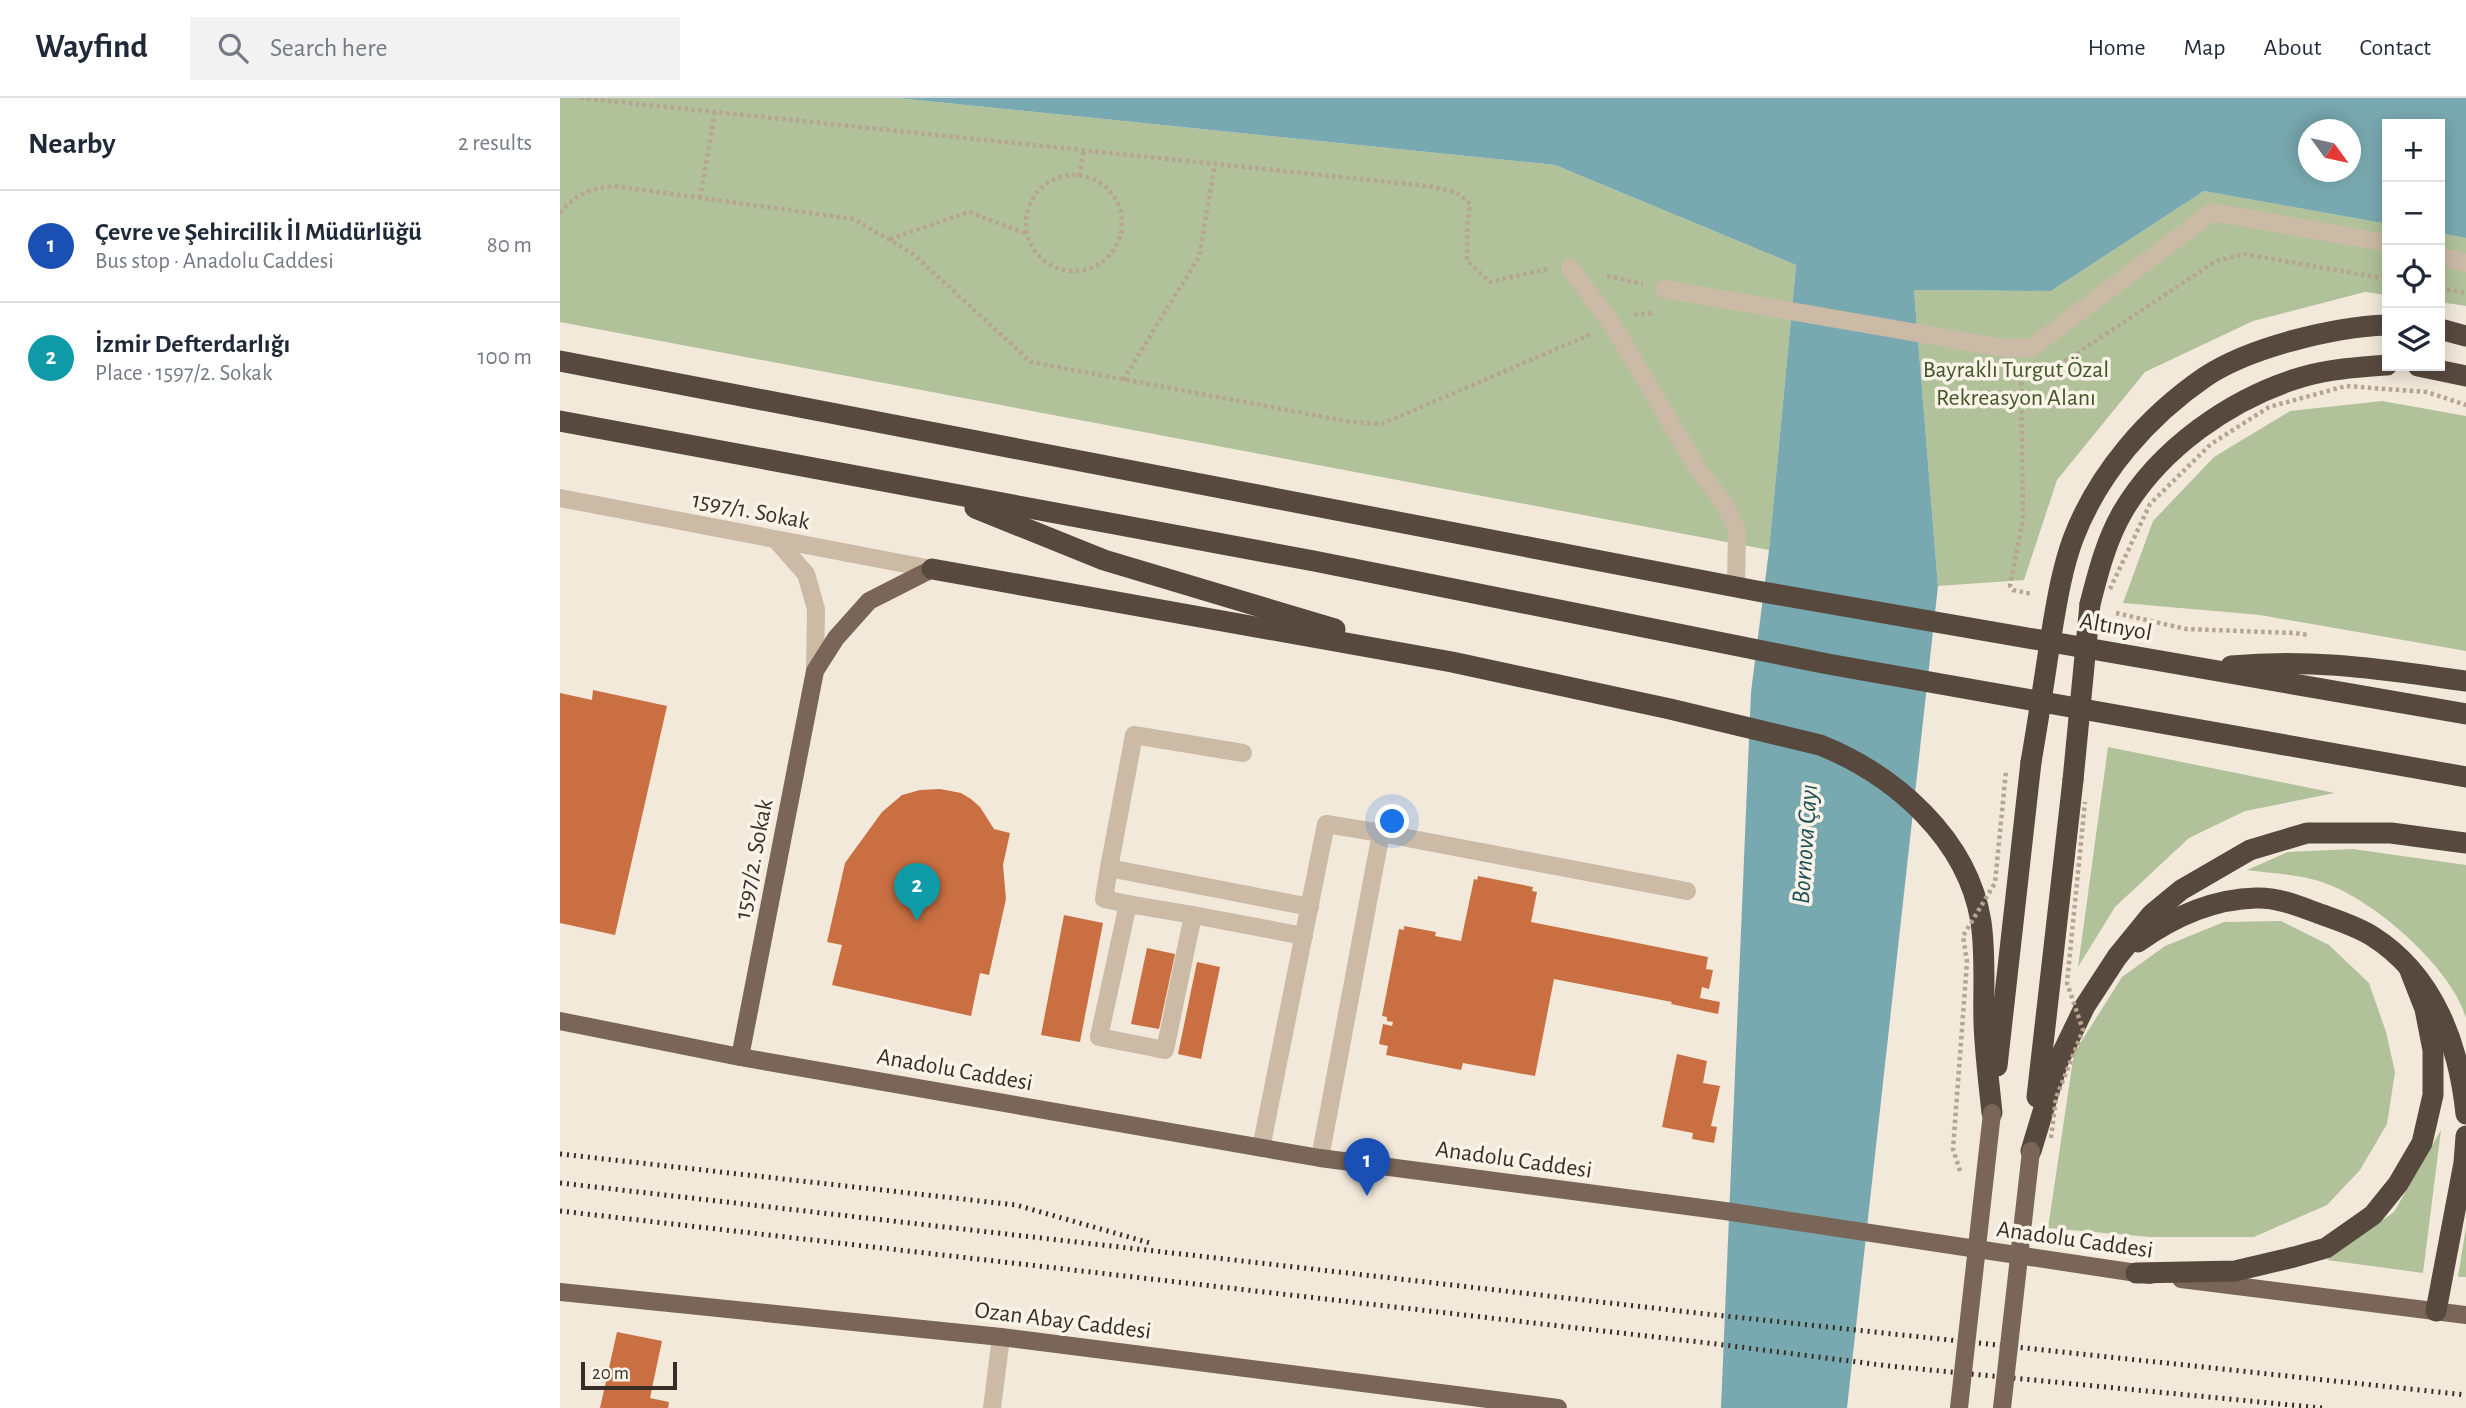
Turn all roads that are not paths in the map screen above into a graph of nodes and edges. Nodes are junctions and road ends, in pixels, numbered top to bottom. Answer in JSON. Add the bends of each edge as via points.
{"nodes":[{"id":1,"x":2382,"y":242,"type":"edge"},
{"id":2,"x":2445,"y":257,"type":"edge"},
{"id":3,"x":2466,"y":263,"type":"edge"},
{"id":4,"x":1570,"y":268,"type":"road end"},
{"id":5,"x":1664,"y":289,"type":"road end"},
{"id":6,"x":2382,"y":326,"type":"edge"},
{"id":7,"x":2445,"y":330,"type":"edge"},
{"id":8,"x":2466,"y":336,"type":"edge"},
{"id":9,"x":560,"y":361,"type":"edge"},
{"id":10,"x":2382,"y":366,"type":"edge"},
{"id":11,"x":2442,"y":371,"type":"edge"},
{"id":12,"x":2466,"y":376,"type":"edge"},
{"id":13,"x":560,"y":421,"type":"edge"},
{"id":14,"x":932,"y":490,"type":"junction"},
{"id":15,"x":560,"y":498,"type":"edge"},
{"id":16,"x":777,"y":541,"type":"junction"},
{"id":17,"x":932,"y":569,"type":"junction"},
{"id":18,"x":1746,"y":589,"type":"junction"},
{"id":19,"x":1452,"y":662,"type":"junction"},
{"id":20,"x":2201,"y":669,"type":"junction"},
{"id":21,"x":815,"y":671,"type":"junction"},
{"id":22,"x":2466,"y":681,"type":"edge"},
{"id":23,"x":2466,"y":714,"type":"edge"},
{"id":24,"x":1243,"y":753,"type":"dead end"},
{"id":25,"x":2466,"y":777,"type":"edge"},
{"id":26,"x":1381,"y":833,"type":"junction"},
{"id":27,"x":2466,"y":843,"type":"edge"},
{"id":28,"x":1109,"y":868,"type":"junction"},
{"id":29,"x":1686,"y":891,"type":"dead end"},
{"id":30,"x":1128,"y":904,"type":"junction"},
{"id":31,"x":1310,"y":906,"type":"junction"},
{"id":32,"x":1193,"y":915,"type":"junction"},
{"id":33,"x":1304,"y":936,"type":"junction"},
{"id":34,"x":2117,"y":957,"type":"junction"},
{"id":35,"x":2409,"y":968,"type":"junction"},
{"id":36,"x":560,"y":1021,"type":"edge"},
{"id":37,"x":740,"y":1057,"type":"junction"},
{"id":38,"x":1992,"y":1113,"type":"junction"},
{"id":39,"x":2466,"y":1114,"type":"edge"},
{"id":40,"x":2466,"y":1136,"type":"edge"},
{"id":41,"x":1261,"y":1148,"type":"junction"},
{"id":42,"x":2031,"y":1151,"type":"junction"},
{"id":43,"x":1320,"y":1158,"type":"junction"},
{"id":44,"x":2136,"y":1273,"type":"junction"},
{"id":45,"x":560,"y":1292,"type":"edge"},
{"id":46,"x":2436,"y":1311,"type":"junction"},
{"id":47,"x":2466,"y":1315,"type":"edge"},
{"id":48,"x":1001,"y":1337,"type":"junction"},
{"id":49,"x":992,"y":1408,"type":"edge"},
{"id":50,"x":1558,"y":1408,"type":"edge"},
{"id":51,"x":1959,"y":1408,"type":"edge"},
{"id":52,"x":2002,"y":1408,"type":"edge"}],
"edges":[{"from":1,"to":5,"type":"street","via":[[2212,212],[2031,348],[2004,348]]},
{"from":2,"to":3,"type":"street"},
{"from":4,"to":18,"type":"street","via":[[1612,324],[1698,469],[1724,503],[1737,530]]},
{"from":6,"to":38,"type":"highway","bridge":true,"via":[[2296,339],[2207,376],[2132,441],[2088,505],[2060,580],[2031,762]]},
{"from":7,"to":8,"type":"highway"},
{"from":9,"to":18,"type":"highway","name":"Altınyol"},
{"from":10,"to":42,"type":"highway","bridge":true,"via":[[2303,377],[2256,395],[2178,446],[2147,478],[2122,514],[2090,604]]},
{"from":11,"to":12,"type":"highway"},
{"from":13,"to":14,"type":"highway"},
{"from":14,"to":19,"type":"highway","via":[[1104,560]]},
{"from":14,"to":25,"type":"highway","via":[[1828,664]]},
{"from":15,"to":16,"type":"street","name":"1597/1. Sokak"},
{"from":16,"to":17,"type":"street","name":"1597/1. Sokak"},
{"from":16,"to":21,"type":"street","via":[[810,585],[817,609]]},
{"from":17,"to":19,"type":"highway"},
{"from":17,"to":21,"type":"main road","via":[[869,601],[836,638]]},
{"from":18,"to":20,"type":"highway","name":"Altınyol"},
{"from":19,"to":38,"type":"highway","bridge":true,"via":[[1820,745],[1865,767],[1904,794],[1950,846],[1968,879],[1980,919]]},
{"from":20,"to":22,"type":"highway","via":[[2277,662],[2346,664]]},
{"from":20,"to":23,"type":"highway","name":"Altınyol"},
{"from":21,"to":37,"type":"main road","name":"1597/2. Sokak"},
{"from":24,"to":28,"type":"street","via":[[1134,735]]},
{"from":26,"to":29,"type":"street"},
{"from":26,"to":31,"type":"street","via":[[1326,824]]},
{"from":26,"to":43,"type":"street"},
{"from":27,"to":34,"type":"highway","via":[[2391,833],[2307,833],[2250,850],[2181,890],[2152,914]]},
{"from":28,"to":30,"type":"street","via":[[1104,899]]},
{"from":28,"to":31,"type":"street"},
{"from":30,"to":32,"type":"street"},
{"from":30,"to":32,"type":"street","via":[[1099,1037],[1165,1050]]},
{"from":31,"to":33,"type":"street"},
{"from":32,"to":33,"type":"street"},
{"from":33,"to":41,"type":"street"},
{"from":34,"to":35,"type":"highway","via":[[2165,923],[2212,904],[2258,898],[2296,905],[2372,936]]},
{"from":34,"to":42,"type":"highway","via":[[2058,1062]]},
{"from":35,"to":39,"type":"highway","via":[[2442,1017],[2454,1047]]},
{"from":35,"to":44,"type":"highway","via":[[2434,1050],[2433,1096],[2423,1143],[2374,1215],[2326,1248],[2294,1257],[2235,1271]]},
{"from":36,"to":37,"type":"main road","name":"Anadolu Caddesi"},
{"from":37,"to":41,"type":"main road","name":"Anadolu Caddesi"},
{"from":38,"to":51,"type":"main road","bridge":true},
{"from":40,"to":46,"type":"highway"},
{"from":41,"to":43,"type":"main road","name":"Anadolu Caddesi"},
{"from":42,"to":52,"type":"main road","bridge":true},
{"from":43,"to":44,"type":"main road","name":"Anadolu Caddesi","via":[[1725,1211]]},
{"from":44,"to":46,"type":"main road","name":"Anadolu Caddesi"},
{"from":45,"to":48,"type":"main road","name":"Ozan Abay Caddesi"},
{"from":46,"to":47,"type":"main road","name":"Anadolu Caddesi"},
{"from":48,"to":49,"type":"street"},
{"from":48,"to":50,"type":"main road","name":"Ozan Abay Caddesi"}]}
